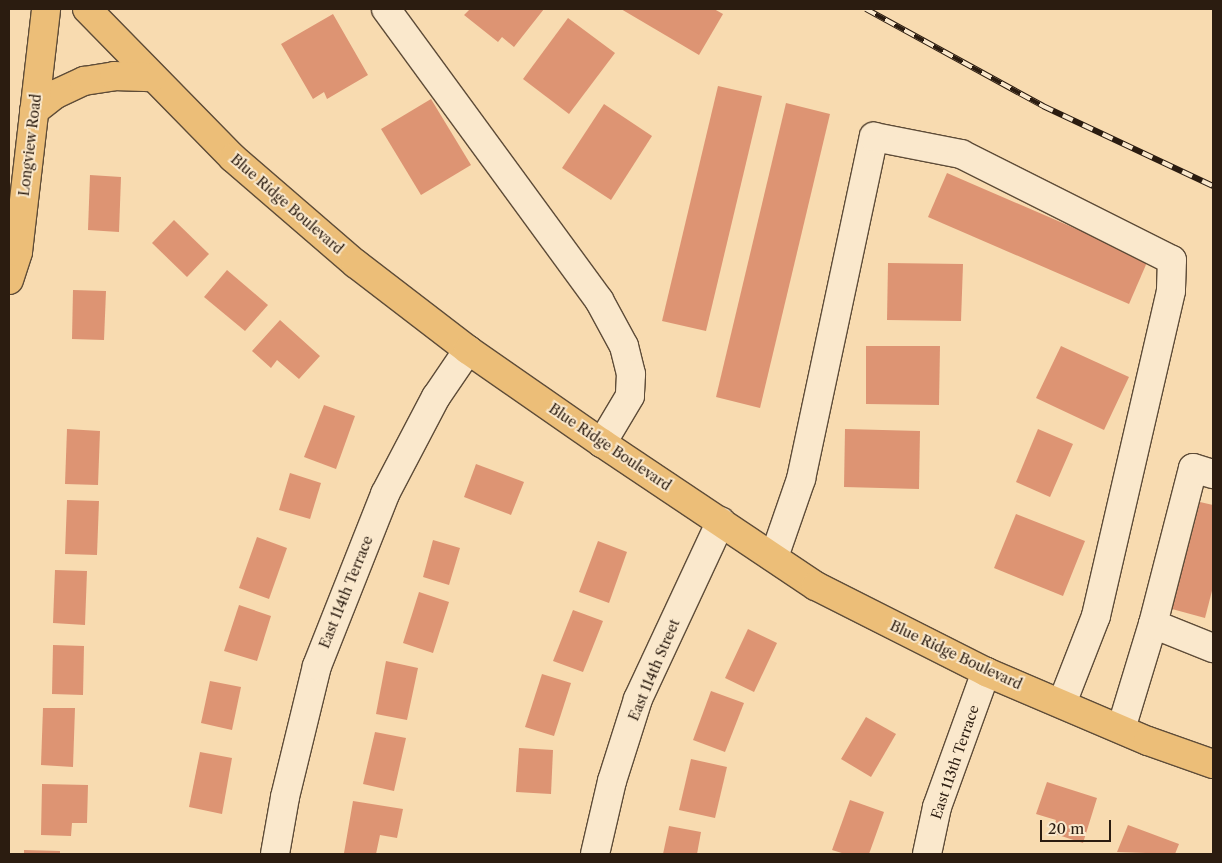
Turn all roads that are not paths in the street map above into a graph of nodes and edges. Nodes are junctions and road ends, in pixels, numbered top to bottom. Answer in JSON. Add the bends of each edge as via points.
{"nodes":[{"id":1,"x":46,"y":9,"type":"edge"},
{"id":2,"x":87,"y":9,"type":"edge"},
{"id":3,"x":386,"y":9,"type":"edge"},
{"id":4,"x":152,"y":77,"type":"junction"},
{"id":5,"x":34,"y":111,"type":"junction"},
{"id":6,"x":9,"y":280,"type":"edge"},
{"id":7,"x":468,"y":350,"type":"junction"},
{"id":8,"x":602,"y":443,"type":"junction"},
{"id":9,"x":1213,"y":474,"type":"edge"},
{"id":10,"x":721,"y":521,"type":"junction"},
{"id":11,"x":774,"y":557,"type":"junction"},
{"id":12,"x":1153,"y":624,"type":"junction"},
{"id":13,"x":1213,"y":648,"type":"edge"},
{"id":14,"x":986,"y":672,"type":"junction"},
{"id":15,"x":1062,"y":703,"type":"junction"},
{"id":16,"x":1121,"y":729,"type":"junction"},
{"id":17,"x":1213,"y":764,"type":"edge"},
{"id":18,"x":275,"y":854,"type":"edge"},
{"id":19,"x":595,"y":854,"type":"edge"},
{"id":20,"x":927,"y":854,"type":"edge"}],
"edges":[{"from":1,"to":5,"type":"main road","name":"Longview Road"},
{"from":2,"to":4,"type":"main road","name":"Blue Ridge Boulevard"},
{"from":3,"to":8,"type":"street","via":[[599,300],[624,346],[631,374],[630,396]]},
{"from":4,"to":5,"type":"main road","via":[[114,76],[84,81],[56,94]]},
{"from":4,"to":7,"type":"main road","name":"Blue Ridge Boulevard","via":[[248,171],[356,264]]},
{"from":5,"to":6,"type":"main road","name":"Longview Road","via":[[18,252]]},
{"from":7,"to":8,"type":"main road","name":"Blue Ridge Boulevard"},
{"from":7,"to":18,"type":"street","name":"East 114th Terrace","via":[[436,397],[385,494],[317,666],[285,797]]},
{"from":8,"to":10,"type":"main road","name":"Blue Ridge Boulevard"},
{"from":9,"to":12,"type":"street","via":[[1193,468]]},
{"from":10,"to":11,"type":"main road","name":"Blue Ridge Boulevard"},
{"from":10,"to":19,"type":"street","name":"East 114th Street","via":[[638,699],[612,781]]},
{"from":11,"to":14,"type":"main road","name":"Blue Ridge Boulevard","via":[[816,586]]},
{"from":11,"to":15,"type":"street","via":[[801,479],[874,137],[961,154],[1172,260],[1171,291],[1096,616]]},
{"from":12,"to":13,"type":"street"},
{"from":12,"to":16,"type":"street"},
{"from":14,"to":15,"type":"main road","name":"Blue Ridge Boulevard"},
{"from":14,"to":20,"type":"street","name":"East 113th Terrace","via":[[937,807]]},
{"from":15,"to":16,"type":"main road","name":"Blue Ridge Boulevard"},
{"from":16,"to":17,"type":"main road","name":"Blue Ridge Boulevard"}]}
